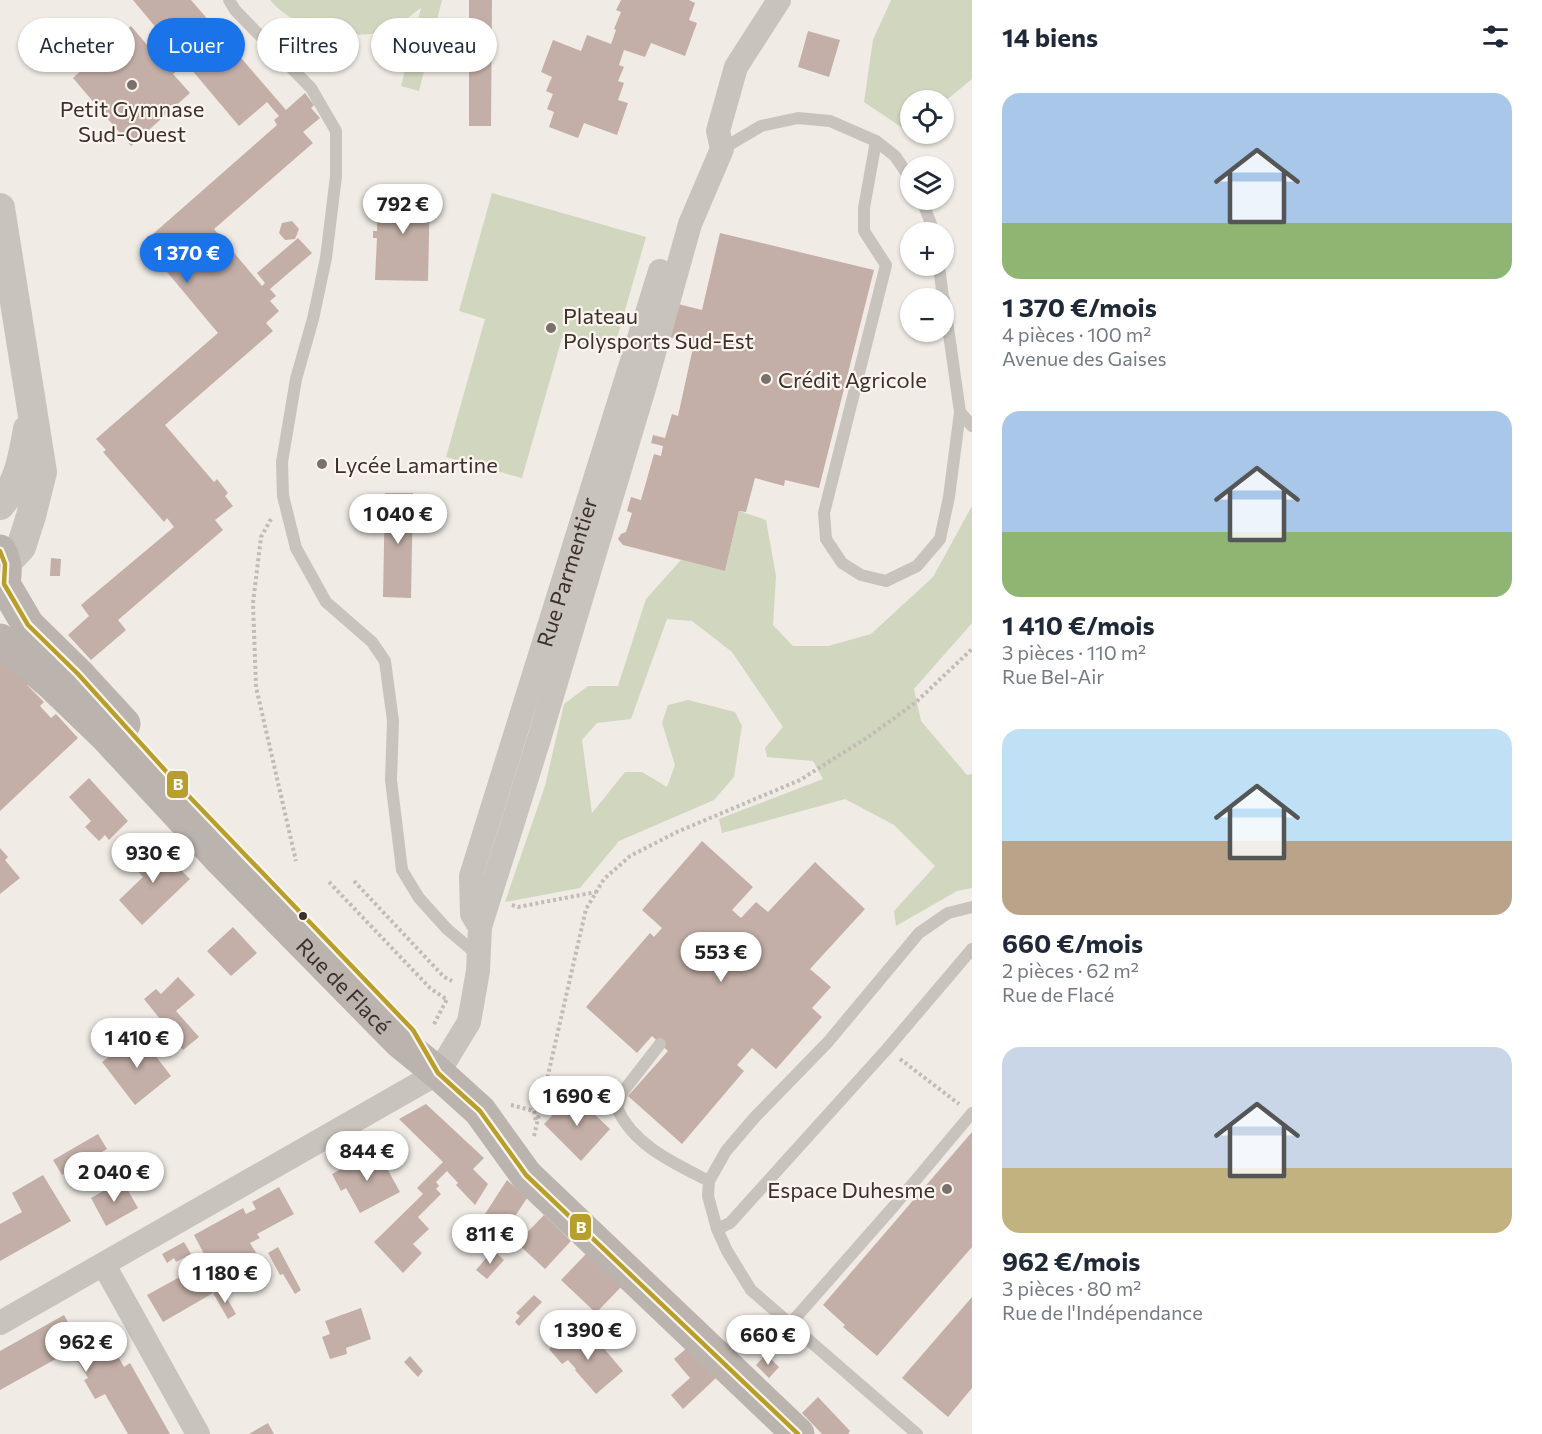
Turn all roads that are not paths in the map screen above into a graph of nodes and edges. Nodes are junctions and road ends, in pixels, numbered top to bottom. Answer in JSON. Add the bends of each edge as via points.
{"nodes":[{"id":1,"x":229,"y":0,"type":"edge"},
{"id":2,"x":779,"y":0,"type":"edge"},
{"id":3,"x":876,"y":141,"type":"junction"},
{"id":4,"x":722,"y":149,"type":"junction"},
{"id":5,"x":900,"y":163,"type":"edge"},
{"id":6,"x":0,"y":208,"type":"edge"},
{"id":7,"x":690,"y":224,"type":"junction"},
{"id":8,"x":950,"y":342,"type":"edge"},
{"id":9,"x":32,"y":408,"type":"junction"},
{"id":10,"x":960,"y":412,"type":"junction"},
{"id":11,"x":972,"y":426,"type":"edge"},
{"id":12,"x":0,"y":505,"type":"edge"},
{"id":13,"x":2,"y":573,"type":"edge"},
{"id":14,"x":0,"y":640,"type":"edge"},
{"id":15,"x":972,"y":907,"type":"edge"},
{"id":16,"x":480,"y":927,"type":"junction"},
{"id":17,"x":972,"y":949,"type":"edge"},
{"id":18,"x":479,"y":956,"type":"junction"},
{"id":19,"x":660,"y":1044,"type":"dead end"},
{"id":20,"x":438,"y":1072,"type":"junction"},
{"id":21,"x":972,"y":1113,"type":"edge"},
{"id":22,"x":709,"y":1181,"type":"junction"},
{"id":23,"x":717,"y":1229,"type":"junction"},
{"id":24,"x":104,"y":1265,"type":"junction"},
{"id":25,"x":0,"y":1323,"type":"edge"},
{"id":26,"x":791,"y":1323,"type":"junction"},
{"id":27,"x":198,"y":1434,"type":"edge"},
{"id":28,"x":798,"y":1434,"type":"edge"},
{"id":29,"x":917,"y":1434,"type":"edge"}],
"edges":[{"from":1,"to":18,"type":"lane","via":[[311,88],[336,130],[336,176],[326,258],[296,379],[282,462],[283,496],[296,548],[326,602],[372,642],[385,661],[393,721],[392,780],[402,870],[419,898]]},
{"from":2,"to":4,"type":"street","name":"Rue Parmentier","via":[[736,67],[718,131]]},
{"from":3,"to":4,"type":"lane","via":[[830,122],[798,118],[761,126]]},
{"from":3,"to":5,"type":"lane"},
{"from":3,"to":10,"type":"lane","via":[[864,208],[864,231],[886,265],[824,513],[826,539],[842,563],[861,575],[886,581],[918,566],[940,540]]},
{"from":4,"to":7,"type":"street","name":"Rue Parmentier"},
{"from":6,"to":9,"type":"street"},
{"from":7,"to":16,"type":"street","name":"Rue Parmentier"},
{"from":7,"to":16,"type":"street","name":"Rue Parmentier","via":[[669,241],[471,876],[472,914]]},
{"from":8,"to":10,"type":"lane"},
{"from":9,"to":12,"type":"street","via":[[23,462],[14,487]]},
{"from":9,"to":13,"type":"street","via":[[42,472],[21,547]]},
{"from":10,"to":11,"type":"lane"},
{"from":13,"to":20,"type":"main road","name":"Rue de Flacé","via":[[28,625],[413,1030]]},
{"from":14,"to":20,"type":"main road","name":"Rue de Flacé","via":[[105,735],[400,1042]]},
{"from":15,"to":22,"type":"lane","via":[[948,913],[919,933],[828,1042],[754,1117],[726,1151]]},
{"from":16,"to":18,"type":"street","name":"Rue Parmentier"},
{"from":17,"to":23,"type":"lane","via":[[730,1222]]},
{"from":18,"to":20,"type":"street","name":"Rue Parmentier","via":[[469,1022]]},
{"from":19,"to":22,"type":"lane","via":[[622,1093],[617,1108],[635,1136]]},
{"from":20,"to":24,"type":"street"},
{"from":20,"to":28,"type":"main road","name":"Rue de Flacé","via":[[480,1111],[526,1175]]},
{"from":21,"to":26,"type":"lane"},
{"from":22,"to":23,"type":"lane","via":[[708,1196]]},
{"from":23,"to":26,"type":"lane","via":[[751,1290]]},
{"from":24,"to":25,"type":"street"},
{"from":24,"to":27,"type":"street"},
{"from":26,"to":29,"type":"lane"}]}
